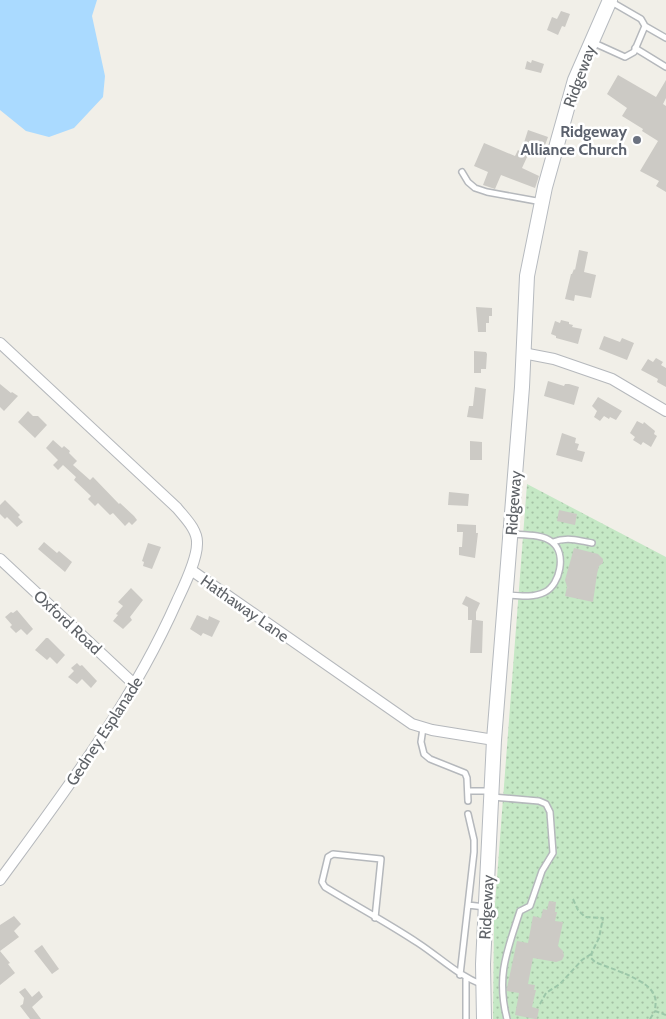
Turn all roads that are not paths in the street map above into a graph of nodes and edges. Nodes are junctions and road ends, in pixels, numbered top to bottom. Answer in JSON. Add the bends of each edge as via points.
{"nodes":[{"id":1,"x":610,"y":0,"type":"edge"},
{"id":2,"x":644,"y":24,"type":"junction"},
{"id":3,"x":666,"y":38,"type":"edge"},
{"id":4,"x":592,"y":42,"type":"junction"},
{"id":5,"x":635,"y":48,"type":"junction"},
{"id":6,"x":666,"y":67,"type":"edge"},
{"id":7,"x":462,"y":172,"type":"dead end"},
{"id":8,"x":542,"y":202,"type":"junction"},
{"id":9,"x":0,"y":343,"type":"edge"},
{"id":10,"x":523,"y":353,"type":"junction"},
{"id":11,"x":666,"y":411,"type":"edge"},
{"id":12,"x":510,"y":534,"type":"junction"},
{"id":13,"x":553,"y":542,"type":"junction"},
{"id":14,"x":592,"y":544,"type":"dead end"},
{"id":15,"x":0,"y":559,"type":"edge"},
{"id":16,"x":190,"y":570,"type":"junction"},
{"id":17,"x":504,"y":595,"type":"junction"},
{"id":18,"x":135,"y":685,"type":"junction"},
{"id":19,"x":423,"y":727,"type":"junction"},
{"id":20,"x":494,"y":740,"type":"junction"},
{"id":21,"x":468,"y":791,"type":"junction"},
{"id":22,"x":492,"y":794,"type":"junction"},
{"id":23,"x":468,"y":801,"type":"dead end"},
{"id":24,"x":468,"y":814,"type":"dead end"},
{"id":25,"x":0,"y":880,"type":"edge"},
{"id":26,"x":468,"y":905,"type":"junction"},
{"id":27,"x":486,"y":907,"type":"junction"},
{"id":28,"x":375,"y":918,"type":"junction"},
{"id":29,"x":460,"y":975,"type":"junction"},
{"id":30,"x":466,"y":979,"type":"junction"},
{"id":31,"x":484,"y":985,"type":"junction"},
{"id":32,"x":466,"y":1019,"type":"edge"},
{"id":33,"x":484,"y":1019,"type":"edge"},
{"id":34,"x":507,"y":1019,"type":"edge"}],
"edges":[{"from":1,"to":2,"type":"lane"},
{"from":1,"to":4,"type":"street","name":"Ridgeway"},
{"from":2,"to":3,"type":"lane"},
{"from":2,"to":5,"type":"lane"},
{"from":4,"to":5,"type":"lane","via":[[625,57]]},
{"from":4,"to":8,"type":"street","name":"Ridgeway","via":[[575,80]]},
{"from":5,"to":6,"type":"lane"},
{"from":7,"to":8,"type":"lane","via":[[475,188]]},
{"from":8,"to":10,"type":"street","name":"Ridgeway","via":[[527,276]]},
{"from":9,"to":16,"type":"street","name":"Hathaway Lane","via":[[178,508],[194,531],[197,544]]},
{"from":10,"to":11,"type":"street","via":[[554,359],[612,379]]},
{"from":10,"to":12,"type":"street","name":"Ridgeway"},
{"from":12,"to":13,"type":"lane"},
{"from":12,"to":17,"type":"street","name":"Ridgeway"},
{"from":13,"to":14,"type":"lane","via":[[570,539]]},
{"from":13,"to":17,"type":"lane","via":[[559,551],[559,572],[548,592],[538,596]]},
{"from":15,"to":18,"type":"street","name":"Oxford Road"},
{"from":16,"to":18,"type":"street","name":"Gedney Esplanade","via":[[163,633]]},
{"from":16,"to":19,"type":"street","name":"Hathaway Lane","via":[[412,724]]},
{"from":17,"to":20,"type":"street","name":"Ridgeway"},
{"from":18,"to":25,"type":"street","name":"Gedney Esplanade","via":[[94,750]]},
{"from":19,"to":20,"type":"street","name":"Hathaway Lane"},
{"from":19,"to":21,"type":"lane","via":[[421,742],[424,754],[462,770],[467,778]]},
{"from":20,"to":22,"type":"street","name":"Ridgeway"},
{"from":21,"to":22,"type":"lane"},
{"from":21,"to":23,"type":"lane"},
{"from":22,"to":27,"type":"street","name":"Ridgeway"},
{"from":22,"to":34,"type":"lane","via":[[546,804],[550,812],[553,853],[542,871],[530,906],[520,911],[504,960],[502,986]]},
{"from":24,"to":26,"type":"lane","via":[[474,840]]},
{"from":26,"to":27,"type":"lane"},
{"from":26,"to":29,"type":"lane"},
{"from":27,"to":31,"type":"street","name":"Ridgeway"},
{"from":28,"to":28,"type":"lane","via":[[325,887],[322,882],[328,857],[333,854],[381,859]]},
{"from":28,"to":29,"type":"lane"},
{"from":29,"to":30,"type":"lane"},
{"from":30,"to":31,"type":"lane"},
{"from":30,"to":32,"type":"lane"},
{"from":31,"to":33,"type":"street","name":"Ridgeway"}]}
